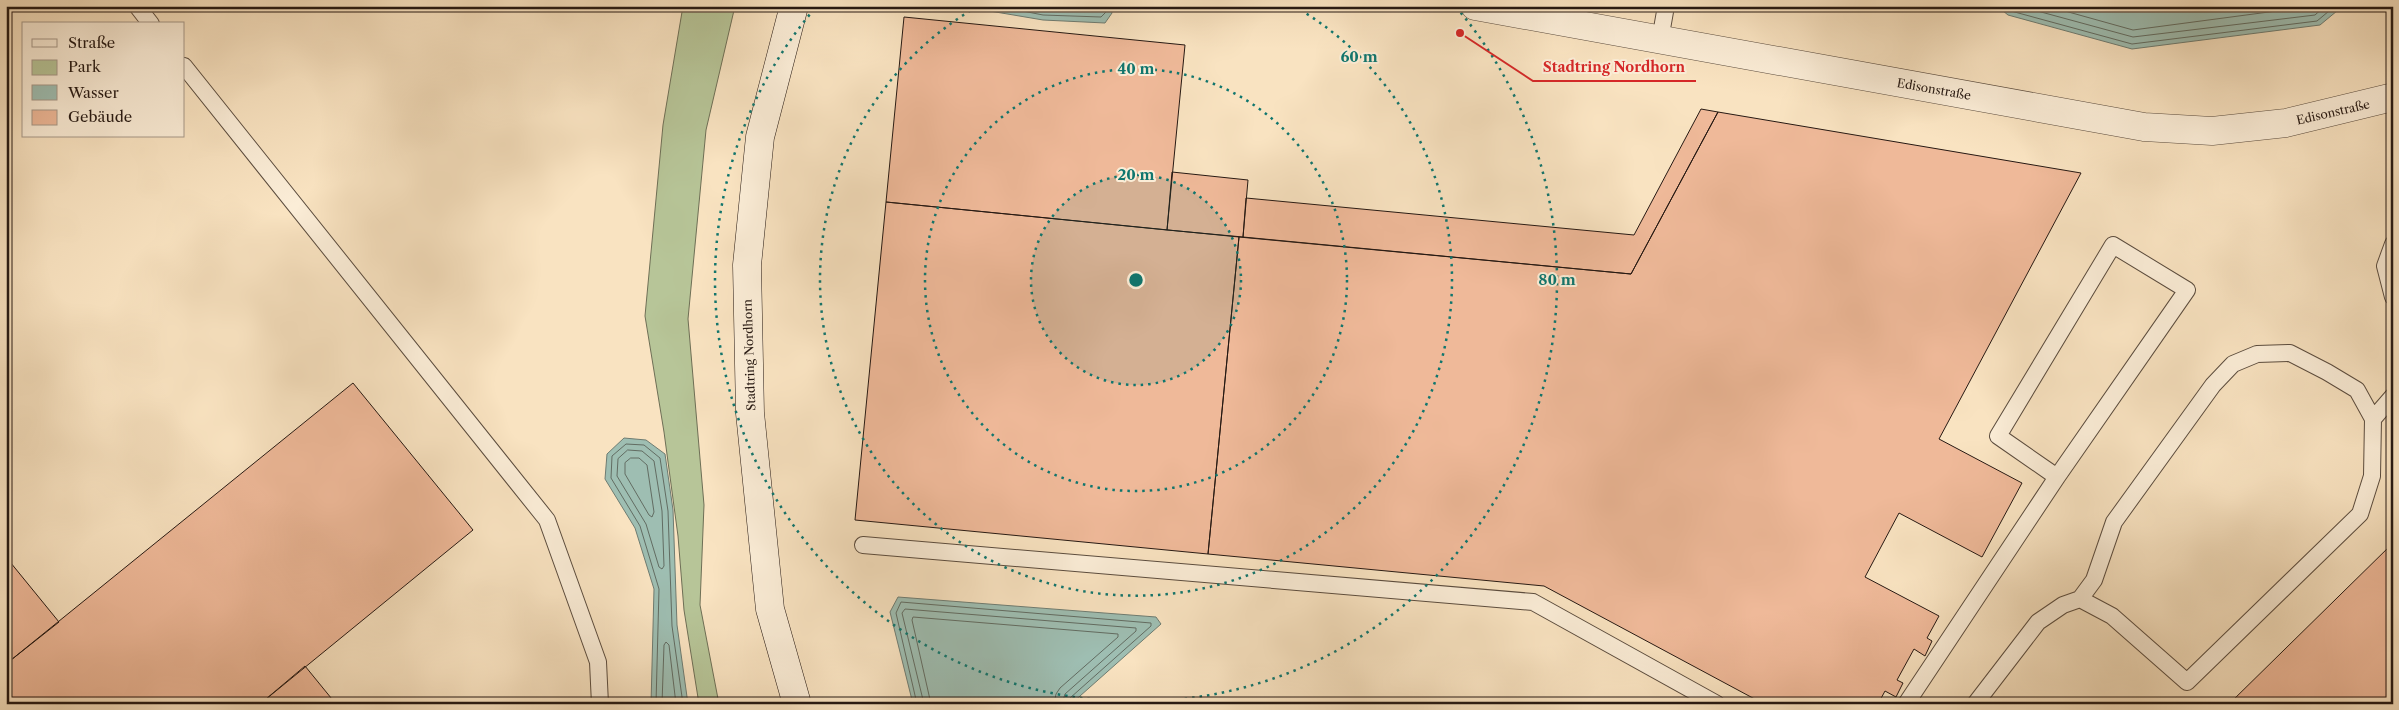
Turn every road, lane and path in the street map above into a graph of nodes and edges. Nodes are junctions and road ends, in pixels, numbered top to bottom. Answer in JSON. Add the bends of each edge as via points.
{"nodes":[{"id":1,"x":137,"y":6,"type":"edge"},
{"id":2,"x":794,"y":6,"type":"edge"},
{"id":3,"x":1475,"y":6,"type":"edge"},
{"id":4,"x":1666,"y":6,"type":"edge"},
{"id":5,"x":149,"y":22,"type":"edge"},
{"id":6,"x":1660,"y":40,"type":"junction"},
{"id":7,"x":185,"y":67,"type":"edge"},
{"id":8,"x":2392,"y":100,"type":"edge"},
{"id":9,"x":2393,"y":244,"type":"edge"},
{"id":10,"x":2393,"y":297,"type":"edge"},
{"id":11,"x":2393,"y":396,"type":"edge"},
{"id":12,"x":2373,"y":419,"type":"junction"},
{"id":13,"x":2057,"y":477,"type":"junction"},
{"id":14,"x":863,"y":545,"type":"dead end"},
{"id":15,"x":2080,"y":599,"type":"junction"},
{"id":16,"x":600,"y":704,"type":"edge"},
{"id":17,"x":797,"y":704,"type":"edge"},
{"id":18,"x":1717,"y":704,"type":"edge"},
{"id":19,"x":1906,"y":704,"type":"edge"},
{"id":20,"x":1975,"y":704,"type":"edge"}],
"edges":[{"from":1,"to":5,"type":"lane"},
{"from":2,"to":17,"type":"street","name":"Stadtring Nordhorn","via":[[760,137],[747,265],[750,413],[770,609]]},
{"from":3,"to":6,"type":"street","name":"Edisonstraße"},
{"from":4,"to":6,"type":"lane"},
{"from":6,"to":8,"type":"street","name":"Edisonstraße","via":[[2144,127],[2212,131],[2276,124]]},
{"from":7,"to":16,"type":"lane","via":[[547,520],[598,662]]},
{"from":9,"to":10,"type":"lane","via":[[2385,266]]},
{"from":11,"to":12,"type":"lane"},
{"from":12,"to":15,"type":"lane","via":[[2357,390],[2290,353],[2257,354],[2233,364],[2212,385],[2114,522],[2094,580]]},
{"from":12,"to":15,"type":"lane","via":[[2372,476],[2360,514],[2187,682],[2112,616]]},
{"from":13,"to":13,"type":"lane","via":[[2187,290],[2113,245],[1998,436]]},
{"from":13,"to":19,"type":"lane"},
{"from":14,"to":18,"type":"lane","via":[[1533,602]]},
{"from":15,"to":20,"type":"lane","via":[[2063,605],[2038,622]]}]}
